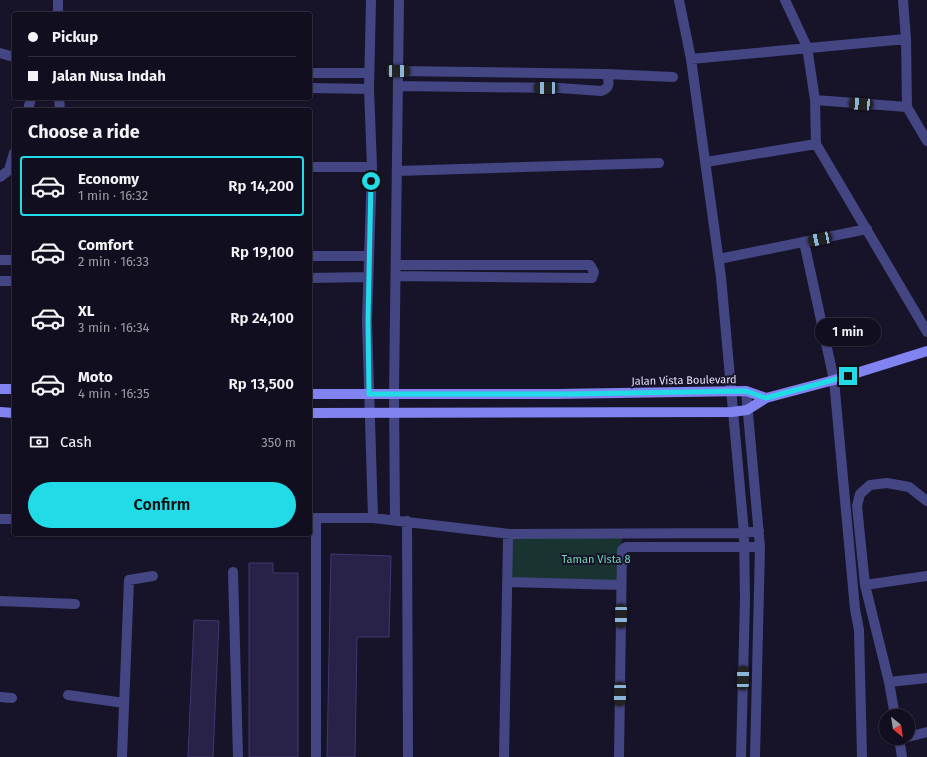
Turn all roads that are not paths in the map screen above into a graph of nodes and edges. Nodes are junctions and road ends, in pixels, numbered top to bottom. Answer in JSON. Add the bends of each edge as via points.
{"nodes":[{"id":1,"x":58,"y":0,"type":"edge"},
{"id":2,"x":371,"y":0,"type":"edge"},
{"id":3,"x":399,"y":0,"type":"edge"},
{"id":4,"x":679,"y":0,"type":"edge"},
{"id":5,"x":785,"y":0,"type":"edge"},
{"id":6,"x":903,"y":0,"type":"edge"},
{"id":7,"x":58,"y":12,"type":"edge"},
{"id":8,"x":906,"y":39,"type":"junction"},
{"id":9,"x":807,"y":47,"type":"junction"},
{"id":10,"x":0,"y":53,"type":"edge"},
{"id":11,"x":12,"y":56,"type":"edge"},
{"id":12,"x":691,"y":59,"type":"junction"},
{"id":13,"x":398,"y":71,"type":"junction"},
{"id":14,"x":312,"y":73,"type":"edge"},
{"id":15,"x":369,"y":73,"type":"junction"},
{"id":16,"x":606,"y":74,"type":"junction"},
{"id":17,"x":673,"y":77,"type":"dead end"},
{"id":18,"x":398,"y":86,"type":"junction"},
{"id":19,"x":312,"y":88,"type":"edge"},
{"id":20,"x":369,"y":89,"type":"junction"},
{"id":21,"x":815,"y":100,"type":"junction"},
{"id":22,"x":907,"y":107,"type":"junction"},
{"id":23,"x":927,"y":141,"type":"edge"},
{"id":24,"x":816,"y":144,"type":"junction"},
{"id":25,"x":706,"y":162,"type":"junction"},
{"id":26,"x":658,"y":163,"type":"dead end"},
{"id":27,"x":312,"y":166,"type":"edge"},
{"id":28,"x":372,"y":167,"type":"junction"},
{"id":29,"x":11,"y":170,"type":"edge"},
{"id":30,"x":397,"y":171,"type":"junction"},
{"id":31,"x":0,"y":177,"type":"edge"},
{"id":32,"x":867,"y":229,"type":"junction"},
{"id":33,"x":804,"y":242,"type":"junction"},
{"id":34,"x":312,"y":256,"type":"edge"},
{"id":35,"x":368,"y":256,"type":"junction"},
{"id":36,"x":719,"y":259,"type":"junction"},
{"id":37,"x":0,"y":260,"type":"edge"},
{"id":38,"x":12,"y":260,"type":"edge"},
{"id":39,"x":396,"y":265,"type":"junction"},
{"id":40,"x":396,"y":276,"type":"junction"},
{"id":41,"x":368,"y":277,"type":"junction"},
{"id":42,"x":312,"y":278,"type":"edge"},
{"id":43,"x":0,"y":281,"type":"edge"},
{"id":44,"x":12,"y":281,"type":"edge"},
{"id":45,"x":927,"y":332,"type":"edge"},
{"id":46,"x":927,"y":351,"type":"edge"},
{"id":47,"x":834,"y":380,"type":"junction"},
{"id":48,"x":0,"y":389,"type":"edge"},
{"id":49,"x":12,"y":389,"type":"edge"},
{"id":50,"x":746,"y":391,"type":"junction"},
{"id":51,"x":731,"y":392,"type":"junction"},
{"id":52,"x":312,"y":394,"type":"edge"},
{"id":53,"x":369,"y":394,"type":"junction"},
{"id":54,"x":394,"y":394,"type":"junction"},
{"id":55,"x":766,"y":398,"type":"junction"},
{"id":56,"x":747,"y":410,"type":"junction"},
{"id":57,"x":0,"y":412,"type":"edge"},
{"id":58,"x":732,"y":412,"type":"junction"},
{"id":59,"x":12,"y":413,"type":"edge"},
{"id":60,"x":312,"y":413,"type":"edge"},
{"id":61,"x":370,"y":413,"type":"junction"},
{"id":62,"x":394,"y":413,"type":"junction"},
{"id":63,"x":927,"y":501,"type":"edge"},
{"id":64,"x":313,"y":518,"type":"edge"},
{"id":65,"x":373,"y":518,"type":"junction"},
{"id":66,"x":0,"y":519,"type":"edge"},
{"id":67,"x":12,"y":519,"type":"edge"},
{"id":68,"x":395,"y":520,"type":"junction"},
{"id":69,"x":407,"y":521,"type":"junction"},
{"id":70,"x":759,"y":531,"type":"junction"},
{"id":71,"x":744,"y":533,"type":"junction"},
{"id":72,"x":510,"y":534,"type":"junction"},
{"id":73,"x":760,"y":547,"type":"junction"},
{"id":74,"x":745,"y":548,"type":"junction"},
{"id":75,"x":233,"y":572,"type":"dead end"},
{"id":76,"x":152,"y":576,"type":"dead end"},
{"id":77,"x":927,"y":576,"type":"edge"},
{"id":78,"x":507,"y":582,"type":"junction"},
{"id":79,"x":622,"y":585,"type":"junction"},
{"id":80,"x":865,"y":585,"type":"junction"},
{"id":81,"x":0,"y":601,"type":"edge"},
{"id":82,"x":75,"y":604,"type":"dead end"},
{"id":83,"x":927,"y":678,"type":"edge"},
{"id":84,"x":889,"y":682,"type":"junction"},
{"id":85,"x":68,"y":695,"type":"dead end"},
{"id":86,"x":0,"y":697,"type":"edge"},
{"id":87,"x":12,"y":698,"type":"dead end"},
{"id":88,"x":124,"y":703,"type":"junction"},
{"id":89,"x":894,"y":709,"type":"edge"},
{"id":90,"x":927,"y":732,"type":"edge"},
{"id":91,"x":915,"y":735,"type":"edge"},
{"id":92,"x":902,"y":745,"type":"edge"},
{"id":93,"x":122,"y":757,"type":"edge"},
{"id":94,"x":238,"y":757,"type":"edge"},
{"id":95,"x":316,"y":757,"type":"edge"},
{"id":96,"x":408,"y":757,"type":"edge"},
{"id":97,"x":504,"y":757,"type":"edge"},
{"id":98,"x":618,"y":757,"type":"edge"},
{"id":99,"x":741,"y":757,"type":"edge"},
{"id":100,"x":755,"y":757,"type":"edge"},
{"id":101,"x":862,"y":757,"type":"edge"},
{"id":102,"x":902,"y":757,"type":"edge"}],
"edges":[{"from":1,"to":7,"type":"street"},
{"from":2,"to":15,"type":"street"},
{"from":3,"to":13,"type":"street"},
{"from":4,"to":12,"type":"street"},
{"from":5,"to":9,"type":"street"},
{"from":6,"to":8,"type":"street"},
{"from":8,"to":9,"type":"street"},
{"from":8,"to":22,"type":"street"},
{"from":9,"to":12,"type":"street"},
{"from":9,"to":21,"type":"street"},
{"from":10,"to":11,"type":"street"},
{"from":12,"to":25,"type":"street"},
{"from":13,"to":16,"type":"street"},
{"from":13,"to":18,"type":"street"},
{"from":14,"to":15,"type":"street"},
{"from":15,"to":20,"type":"street"},
{"from":16,"to":17,"type":"street"},
{"from":16,"to":18,"type":"street","via":[[609,79],[608,86],[601,91]]},
{"from":18,"to":30,"type":"street"},
{"from":19,"to":20,"type":"street"},
{"from":20,"to":28,"type":"street"},
{"from":21,"to":22,"type":"street"},
{"from":21,"to":24,"type":"street"},
{"from":22,"to":23,"type":"street"},
{"from":24,"to":25,"type":"street"},
{"from":24,"to":32,"type":"street"},
{"from":25,"to":36,"type":"street"},
{"from":26,"to":30,"type":"street"},
{"from":27,"to":28,"type":"street"},
{"from":28,"to":35,"type":"street"},
{"from":29,"to":31,"type":"street"},
{"from":30,"to":39,"type":"street"},
{"from":32,"to":33,"type":"street"},
{"from":32,"to":45,"type":"street"},
{"from":33,"to":36,"type":"street"},
{"from":33,"to":47,"type":"street"},
{"from":34,"to":35,"type":"street"},
{"from":35,"to":41,"type":"street"},
{"from":36,"to":51,"type":"street"},
{"from":37,"to":38,"type":"street"},
{"from":39,"to":40,"type":"street"},
{"from":39,"to":40,"type":"street","via":[[590,264],[594,272],[592,278]]},
{"from":40,"to":54,"type":"street"},
{"from":41,"to":42,"type":"street"},
{"from":41,"to":53,"type":"street"},
{"from":43,"to":44,"type":"street"},
{"from":46,"to":47,"type":"street"},
{"from":47,"to":55,"type":"street"},
{"from":47,"to":101,"type":"street","via":[[859,630]]},
{"from":48,"to":49,"type":"street"},
{"from":50,"to":51,"type":"street","name":"Jalan Vista Boulevard"},
{"from":50,"to":55,"type":"street","name":"Jalan Vista Boulevard"},
{"from":50,"to":56,"type":"street"},
{"from":51,"to":54,"type":"street","name":"Jalan Vista Boulevard"},
{"from":51,"to":58,"type":"street"},
{"from":52,"to":53,"type":"street","name":"Jalan Vista Boulevard"},
{"from":53,"to":54,"type":"street","name":"Jalan Vista Boulevard"},
{"from":53,"to":61,"type":"street"},
{"from":54,"to":62,"type":"street"},
{"from":55,"to":56,"type":"street"},
{"from":56,"to":58,"type":"street"},
{"from":56,"to":70,"type":"street"},
{"from":57,"to":59,"type":"street"},
{"from":58,"to":62,"type":"street"},
{"from":58,"to":71,"type":"street"},
{"from":60,"to":61,"type":"street"},
{"from":61,"to":62,"type":"street"},
{"from":61,"to":65,"type":"street"},
{"from":62,"to":68,"type":"street"},
{"from":63,"to":80,"type":"street","via":[[909,487],[887,483],[870,485],[860,494],[857,506]]},
{"from":64,"to":65,"type":"street"},
{"from":64,"to":95,"type":"street"},
{"from":65,"to":68,"type":"street"},
{"from":66,"to":67,"type":"street"},
{"from":68,"to":69,"type":"street"},
{"from":69,"to":72,"type":"street"},
{"from":69,"to":96,"type":"street"},
{"from":70,"to":71,"type":"street"},
{"from":70,"to":73,"type":"street"},
{"from":71,"to":72,"type":"street"},
{"from":71,"to":74,"type":"street"},
{"from":72,"to":78,"type":"street"},
{"from":73,"to":74,"type":"street"},
{"from":73,"to":100,"type":"street"},
{"from":74,"to":79,"type":"street","via":[[624,548]]},
{"from":74,"to":99,"type":"street"},
{"from":75,"to":94,"type":"street"},
{"from":76,"to":88,"type":"street","via":[[129,580]]},
{"from":77,"to":80,"type":"street"},
{"from":78,"to":79,"type":"street"},
{"from":78,"to":97,"type":"street"},
{"from":79,"to":98,"type":"street"},
{"from":80,"to":84,"type":"street"},
{"from":81,"to":82,"type":"street"},
{"from":83,"to":84,"type":"street"},
{"from":84,"to":89,"type":"street"},
{"from":85,"to":88,"type":"street"},
{"from":86,"to":87,"type":"street"},
{"from":88,"to":93,"type":"street"},
{"from":90,"to":91,"type":"street"},
{"from":92,"to":102,"type":"street"}]}
